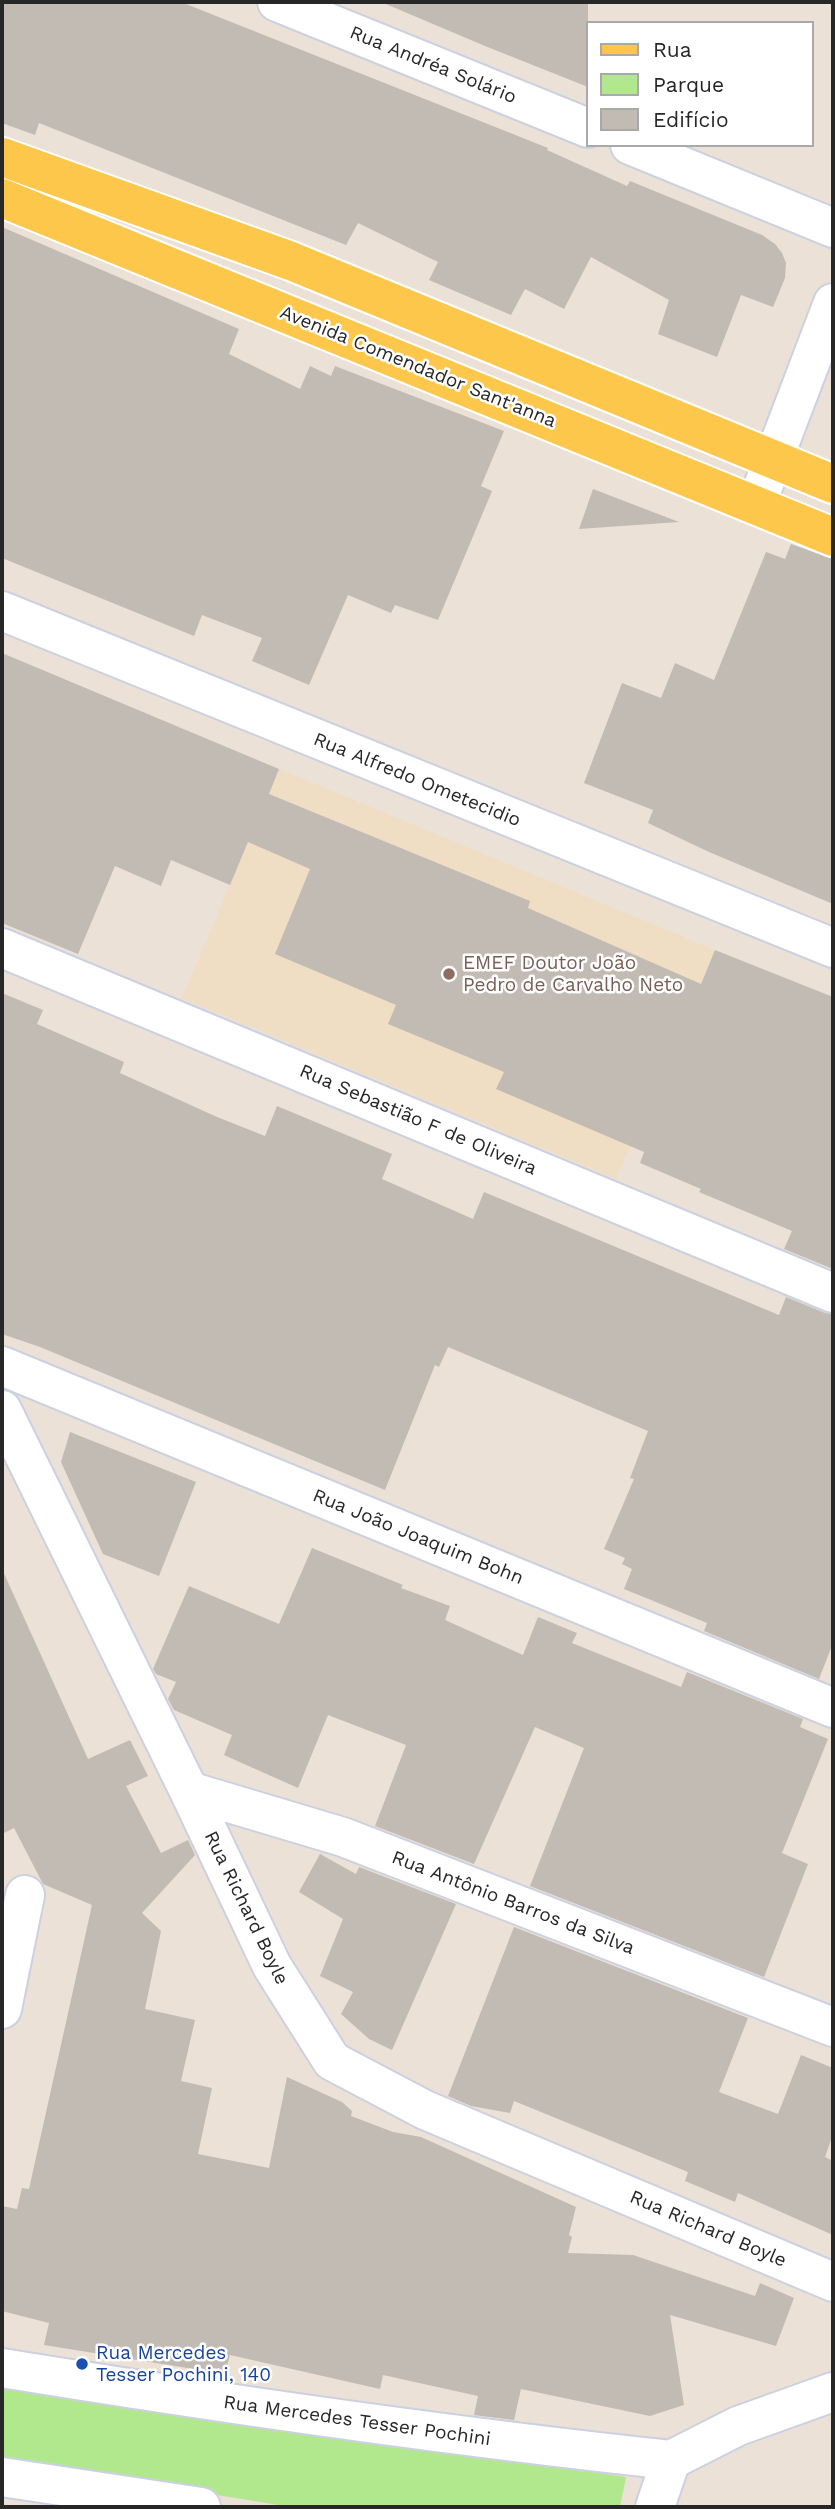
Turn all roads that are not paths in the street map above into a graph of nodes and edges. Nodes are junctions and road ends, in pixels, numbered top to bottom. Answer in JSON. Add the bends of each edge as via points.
{"nodes":[{"id":1,"x":277,"y":2,"type":"edge"},
{"id":2,"x":586,"y":127,"type":"edge"},
{"id":3,"x":635,"y":147,"type":"edge"},
{"id":4,"x":2,"y":157,"type":"edge"},
{"id":5,"x":2,"y":198,"type":"edge"},
{"id":6,"x":833,"y":228,"type":"edge"},
{"id":7,"x":833,"y":303,"type":"edge"},
{"id":8,"x":774,"y":458,"type":"junction"},
{"id":9,"x":833,"y":484,"type":"edge"},
{"id":10,"x":756,"y":505,"type":"junction"},
{"id":11,"x":833,"y":537,"type":"edge"},
{"id":12,"x":2,"y":611,"type":"edge"},
{"id":13,"x":2,"y":948,"type":"edge"},
{"id":14,"x":833,"y":948,"type":"edge"},
{"id":15,"x":833,"y":1293,"type":"edge"},
{"id":16,"x":2,"y":1366,"type":"edge"},
{"id":17,"x":2,"y":1410,"type":"edge"},
{"id":18,"x":833,"y":1709,"type":"edge"},
{"id":19,"x":189,"y":1791,"type":"junction"},
{"id":20,"x":25,"y":1895,"type":"dead end"},
{"id":21,"x":2,"y":2009,"type":"edge"},
{"id":22,"x":833,"y":2027,"type":"edge"},
{"id":23,"x":833,"y":2282,"type":"edge"},
{"id":24,"x":2,"y":2368,"type":"edge"},
{"id":25,"x":832,"y":2381,"type":"edge"},
{"id":26,"x":671,"y":2460,"type":"junction"},
{"id":27,"x":2,"y":2477,"type":"edge"},
{"id":28,"x":96,"y":2499,"type":"edge"},
{"id":29,"x":201,"y":2507,"type":"edge"},
{"id":30,"x":655,"y":2507,"type":"edge"}],
"edges":[{"from":1,"to":2,"type":"street","name":"Rua Andréa Solário"},
{"from":3,"to":6,"type":"street"},
{"from":4,"to":8,"type":"main road","via":[[291,261]]},
{"from":5,"to":10,"type":"main road","name":"Avenida Comendador Sant'anna"},
{"from":7,"to":8,"type":"street"},
{"from":8,"to":9,"type":"main road"},
{"from":8,"to":10,"type":"street"},
{"from":10,"to":11,"type":"main road","name":"Avenida Comendador Sant'anna"},
{"from":12,"to":14,"type":"street","name":"Rua Alfredo Ometecidio"},
{"from":13,"to":15,"type":"street","name":"Rua Sebastião F de Oliveira"},
{"from":16,"to":18,"type":"street","name":"Rua João Joaquim Bohn"},
{"from":17,"to":19,"type":"street","name":"Rua Richard Boyle"},
{"from":19,"to":22,"type":"street","name":"Rua Antônio Barros da Silva","via":[[342,1837]]},
{"from":19,"to":23,"type":"street","name":"Rua Richard Boyle","via":[[272,1966],[332,2062],[425,2110]]},
{"from":20,"to":21,"type":"street"},
{"from":24,"to":26,"type":"street","name":"Rua Mercedes Tesser Pochini","via":[[183,2397]]},
{"from":25,"to":26,"type":"street"},
{"from":26,"to":30,"type":"street"},
{"from":27,"to":28,"type":"street"},
{"from":28,"to":29,"type":"street"}]}
